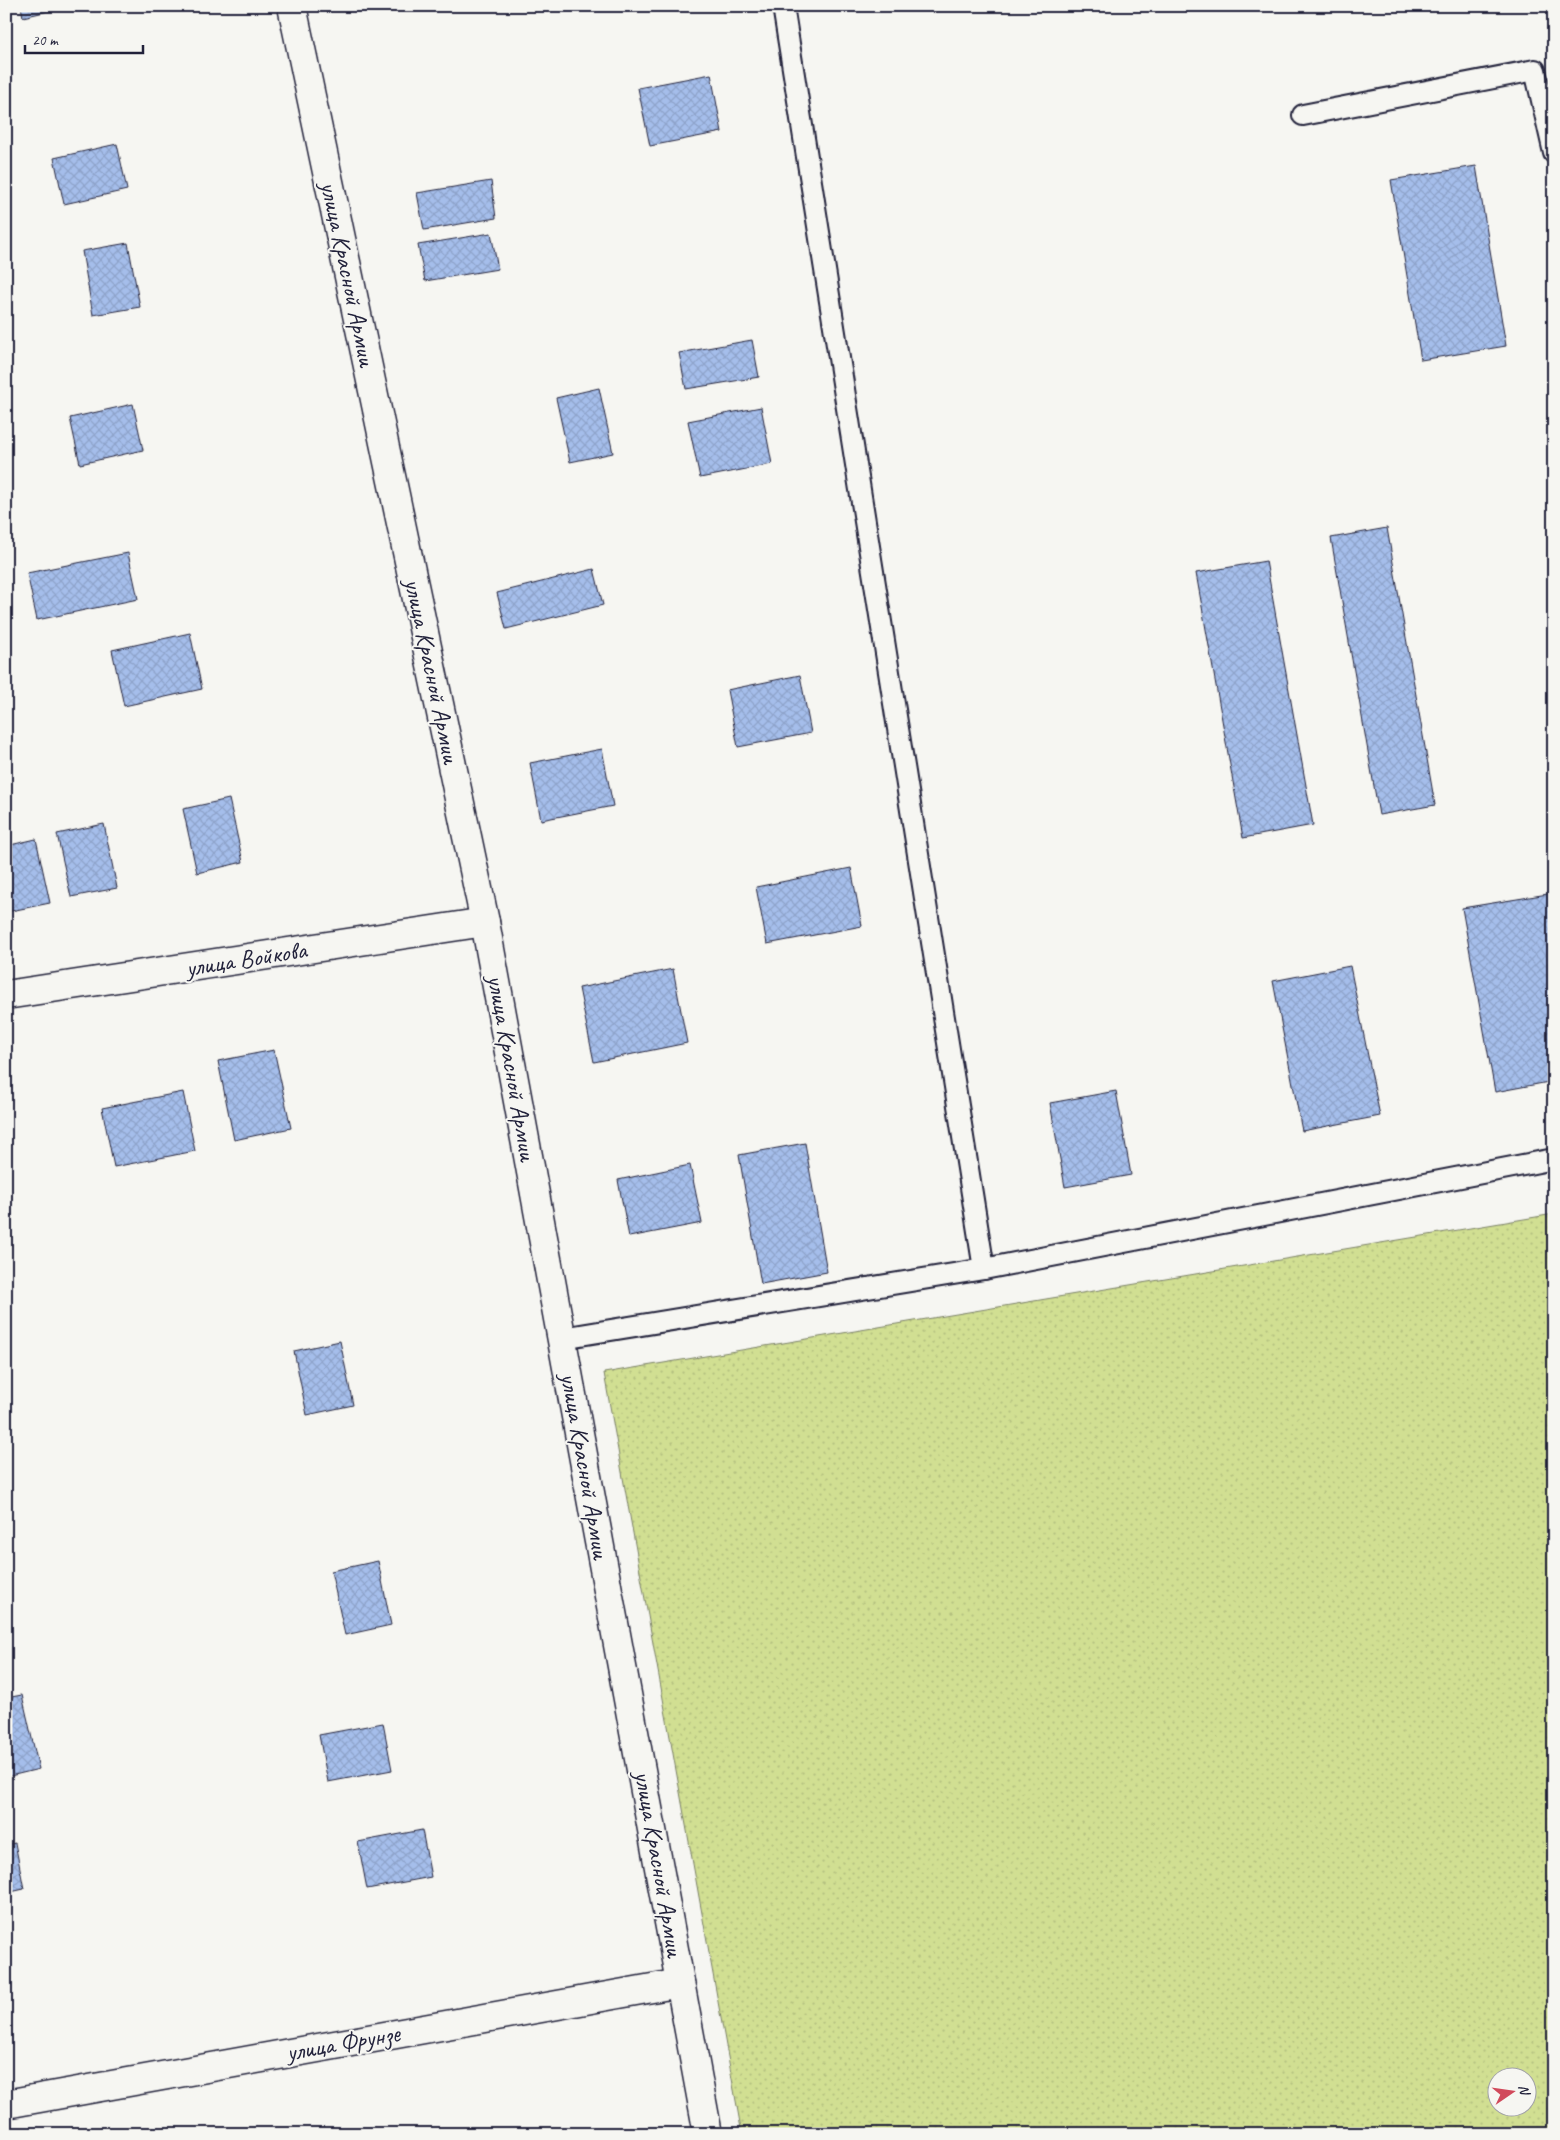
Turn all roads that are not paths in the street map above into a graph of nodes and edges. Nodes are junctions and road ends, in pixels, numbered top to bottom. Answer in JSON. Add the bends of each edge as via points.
{"nodes":[{"id":1,"x":292,"y":6,"type":"edge"},
{"id":2,"x":783,"y":6,"type":"edge"},
{"id":3,"x":1303,"y":115,"type":"dead end"},
{"id":4,"x":1554,"y":154,"type":"edge"},
{"id":5,"x":485,"y":922,"type":"junction"},
{"id":6,"x":6,"y":995,"type":"edge"},
{"id":7,"x":1554,"y":1159,"type":"edge"},
{"id":8,"x":984,"y":1269,"type":"junction"},
{"id":9,"x":562,"y":1338,"type":"junction"},
{"id":10,"x":680,"y":1982,"type":"junction"},
{"id":11,"x":6,"y":2104,"type":"edge"},
{"id":12,"x":708,"y":2134,"type":"edge"}],
"edges":[{"from":1,"to":5,"type":"street","name":"улица Красной Армии"},
{"from":2,"to":8,"type":"lane"},
{"from":3,"to":4,"type":"lane","via":[[1535,70]]},
{"from":5,"to":6,"type":"street","name":"улица Войкова"},
{"from":5,"to":9,"type":"street","name":"улица Красной Армии"},
{"from":7,"to":8,"type":"lane"},
{"from":8,"to":9,"type":"lane"},
{"from":9,"to":10,"type":"street","name":"улица Красной Армии"},
{"from":10,"to":11,"type":"street","name":"улица Фрунзе"},
{"from":10,"to":12,"type":"street","name":"улица Красной Армии"}]}
